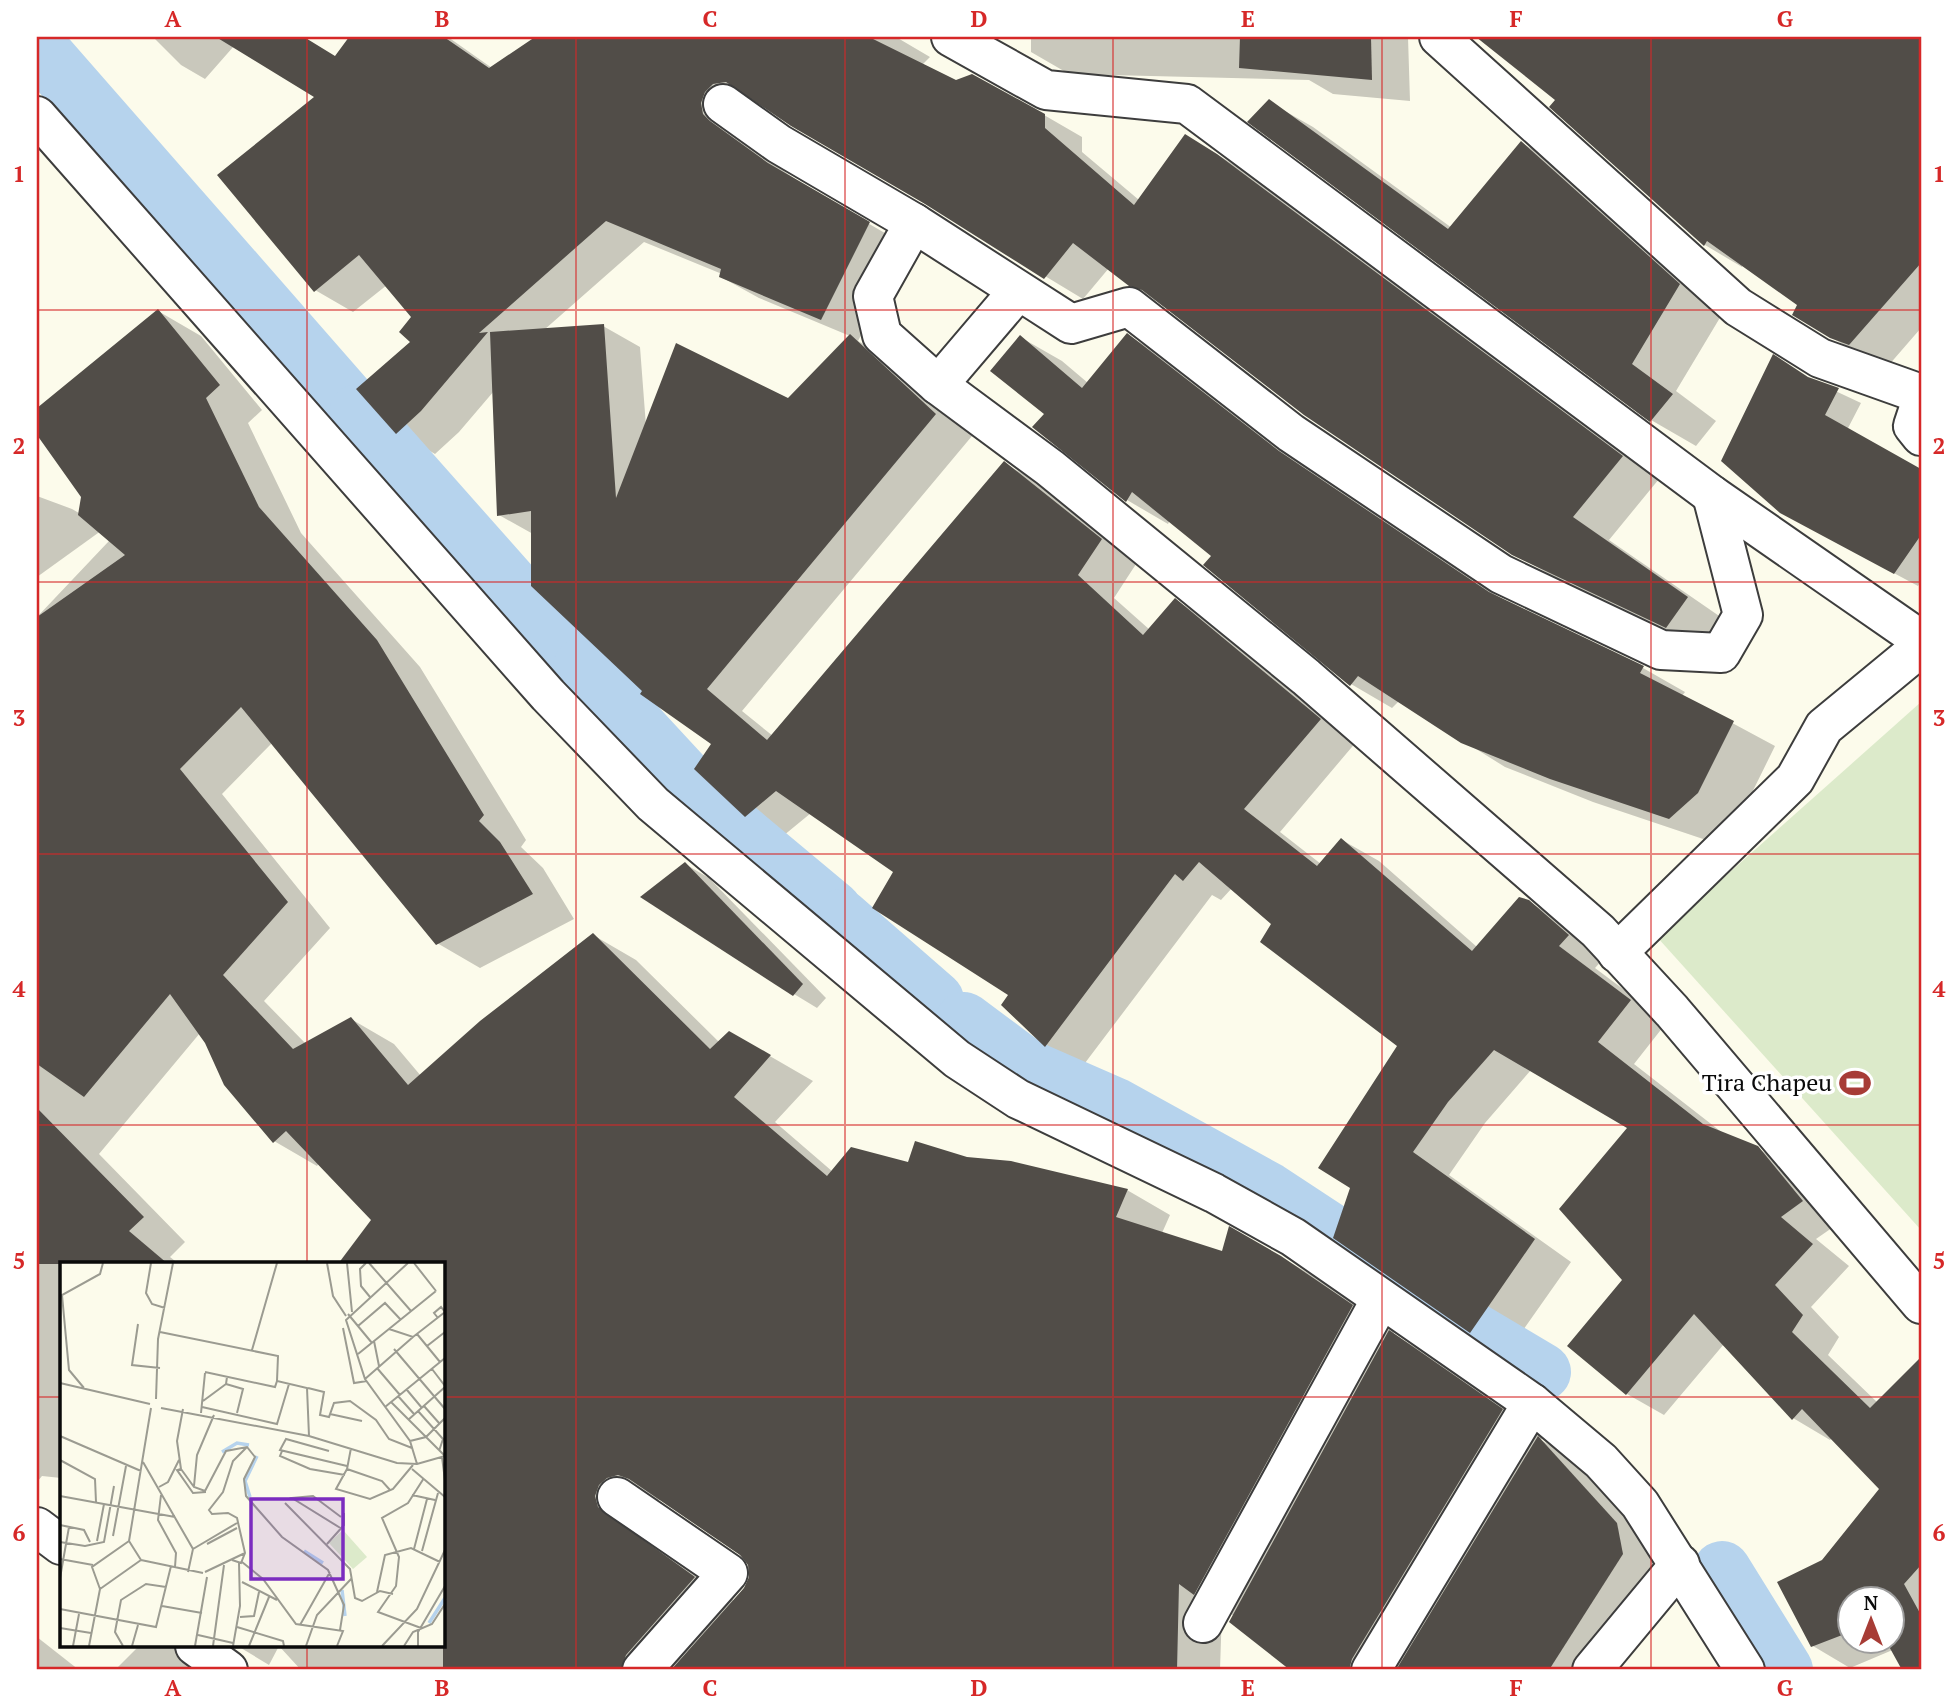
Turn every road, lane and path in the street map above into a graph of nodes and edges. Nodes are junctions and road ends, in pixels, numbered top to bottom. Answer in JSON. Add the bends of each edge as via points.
{"nodes":[{"id":1,"x":951,"y":37,"type":"edge"},
{"id":2,"x":1439,"y":37,"type":"edge"},
{"id":3,"x":723,"y":104,"type":"dead end"},
{"id":4,"x":37,"y":116,"type":"edge"},
{"id":5,"x":914,"y":223,"type":"junction"},
{"id":6,"x":1018,"y":291,"type":"junction"},
{"id":7,"x":938,"y":385,"type":"junction"},
{"id":8,"x":1921,"y":394,"type":"edge"},
{"id":9,"x":1921,"y":402,"type":"edge"},
{"id":10,"x":1921,"y":436,"type":"edge"},
{"id":11,"x":1712,"y":495,"type":"junction"},
{"id":12,"x":1921,"y":639,"type":"edge"},
{"id":13,"x":1921,"y":647,"type":"edge"},
{"id":14,"x":1617,"y":953,"type":"junction"},
{"id":15,"x":1381,"y":1299,"type":"junction"},
{"id":16,"x":1921,"y":1304,"type":"edge"},
{"id":17,"x":1532,"y":1403,"type":"junction"},
{"id":18,"x":617,"y":1497,"type":"dead end"},
{"id":19,"x":37,"y":1527,"type":"edge"},
{"id":20,"x":60,"y":1544,"type":"edge"},
{"id":21,"x":1680,"y":1564,"type":"junction"},
{"id":22,"x":1203,"y":1623,"type":"dead end"},
{"id":23,"x":198,"y":1648,"type":"edge"},
{"id":24,"x":228,"y":1670,"type":"edge"},
{"id":25,"x":642,"y":1670,"type":"edge"},
{"id":26,"x":1371,"y":1670,"type":"edge"},
{"id":27,"x":1591,"y":1670,"type":"edge"},
{"id":28,"x":1745,"y":1670,"type":"edge"}],
"edges":[{"from":1,"to":11,"type":"street","via":[[1046,90],[1187,104]]},
{"from":2,"to":8,"type":"street","via":[[1738,307],[1820,358]]},
{"from":3,"to":5,"type":"street","via":[[779,144]]},
{"from":4,"to":15,"type":"street","via":[[538,685],[653,804],[957,1059],[1018,1099],[1203,1187],[1293,1237]]},
{"from":5,"to":6,"type":"street"},
{"from":5,"to":7,"type":"street","via":[[873,296],[882,335]]},
{"from":6,"to":7,"type":"street"},
{"from":6,"to":11,"type":"street","via":[[1071,324],[1129,307],[1291,433],[1501,573],[1661,650],[1721,653],[1743,615]]},
{"from":7,"to":14,"type":"street","via":[[1061,477],[1306,677],[1598,931]]},
{"from":9,"to":10,"type":"street","via":[[1913,426]]},
{"from":11,"to":12,"type":"street"},
{"from":13,"to":14,"type":"street","via":[[1824,727],[1795,779]]},
{"from":14,"to":16,"type":"street","via":[[1672,1011]]},
{"from":15,"to":17,"type":"street"},
{"from":15,"to":22,"type":"street"},
{"from":17,"to":21,"type":"street","via":[[1601,1461],[1640,1504]]},
{"from":17,"to":26,"type":"street"},
{"from":18,"to":25,"type":"street","via":[[728,1573]]},
{"from":19,"to":20,"type":"street"},
{"from":21,"to":27,"type":"street"},
{"from":21,"to":28,"type":"street"},
{"from":23,"to":24,"type":"street"}]}
